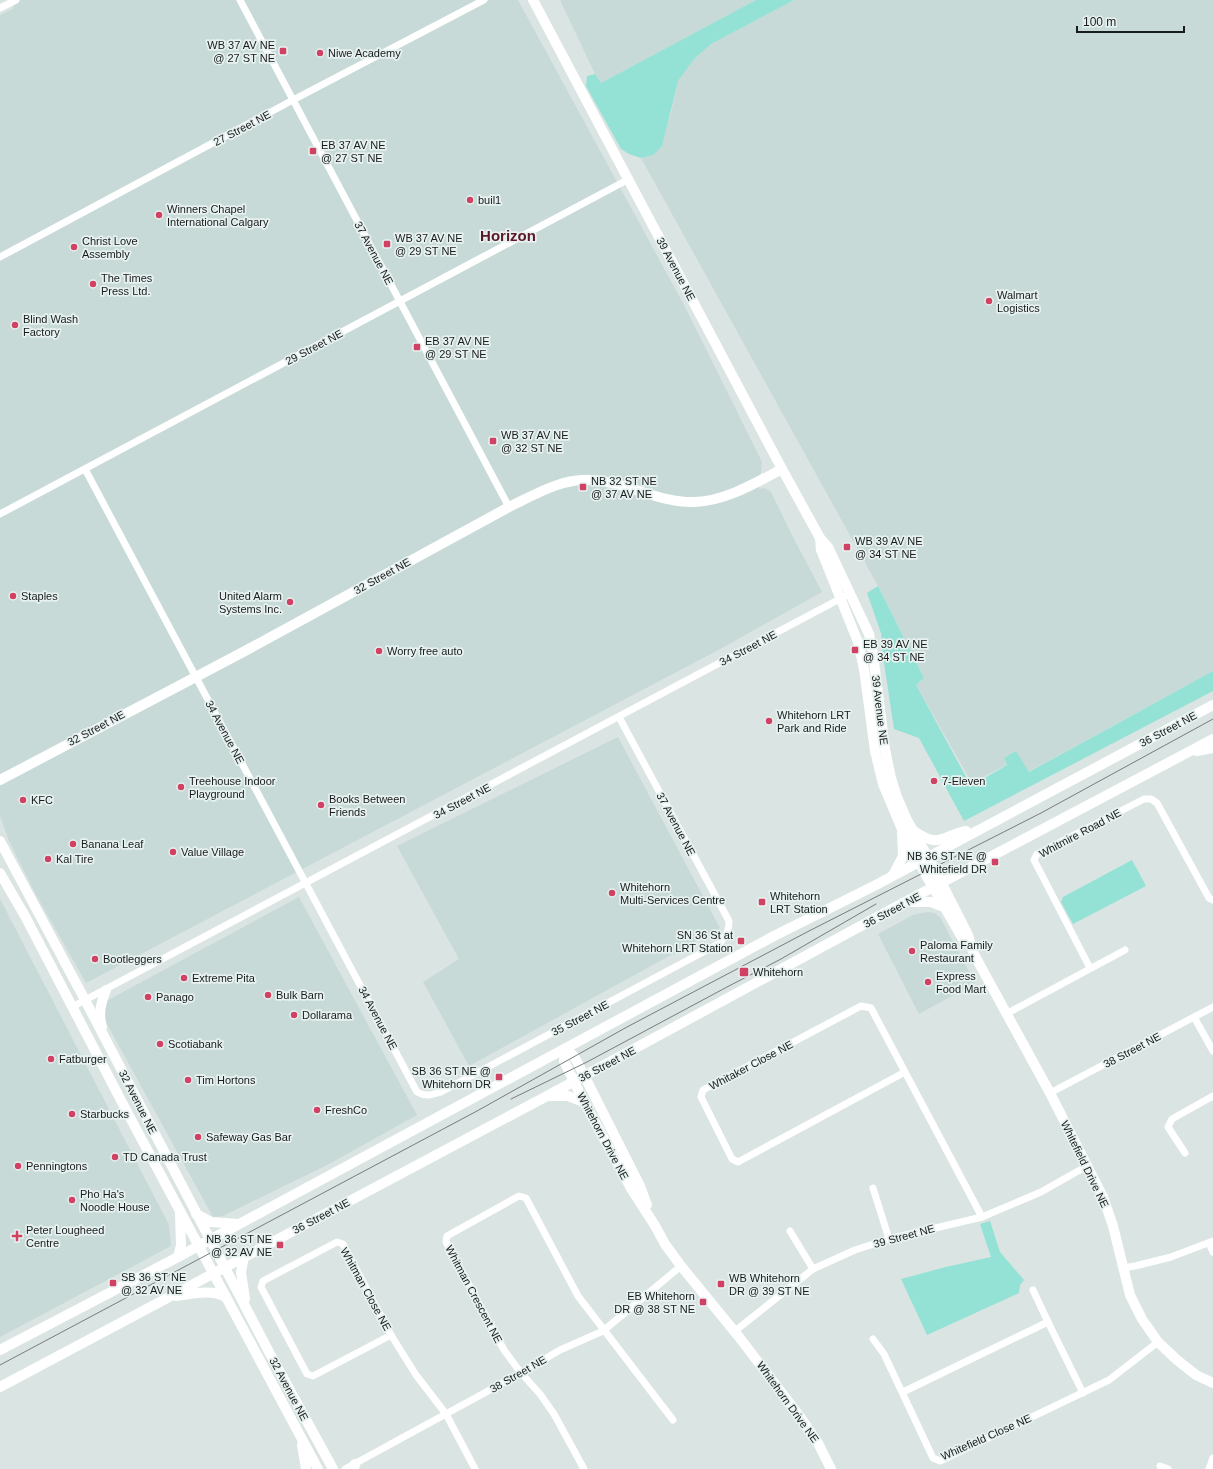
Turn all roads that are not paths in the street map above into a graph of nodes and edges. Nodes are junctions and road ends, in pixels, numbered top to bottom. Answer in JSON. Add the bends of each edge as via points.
{"nodes":[{"id":1,"x":16,"y":0,"type":"edge"},
{"id":2,"x":240,"y":0,"type":"edge"},
{"id":3,"x":484,"y":0,"type":"edge"},
{"id":4,"x":532,"y":0,"type":"edge"},
{"id":5,"x":1,"y":6,"type":"edge"},
{"id":6,"x":293,"y":100,"type":"junction"},
{"id":7,"x":629,"y":179,"type":"junction"},
{"id":8,"x":0,"y":258,"type":"edge"},
{"id":9,"x":400,"y":301,"type":"junction"},
{"id":10,"x":85,"y":469,"type":"junction"},
{"id":11,"x":782,"y":470,"type":"junction"},
{"id":12,"x":508,"y":507,"type":"junction"},
{"id":13,"x":0,"y":514,"type":"edge"},
{"id":14,"x":820,"y":538,"type":"junction"},
{"id":15,"x":851,"y":594,"type":"junction"},
{"id":16,"x":840,"y":599,"type":"junction"},
{"id":17,"x":195,"y":676,"type":"junction"},
{"id":18,"x":1213,"y":705,"type":"edge"},
{"id":19,"x":619,"y":716,"type":"junction"},
{"id":20,"x":1213,"y":739,"type":"edge"},
{"id":21,"x":1213,"y":748,"type":"edge"},
{"id":22,"x":1187,"y":752,"type":"junction"},
{"id":23,"x":0,"y":780,"type":"edge"},
{"id":24,"x":901,"y":827,"type":"junction"},
{"id":25,"x":980,"y":829,"type":"junction"},
{"id":26,"x":913,"y":830,"type":"junction"},
{"id":27,"x":0,"y":841,"type":"edge"},
{"id":28,"x":924,"y":859,"type":"junction"},
{"id":29,"x":0,"y":873,"type":"edge"},
{"id":30,"x":894,"y":875,"type":"junction"},
{"id":31,"x":305,"y":882,"type":"junction"},
{"id":32,"x":938,"y":885,"type":"junction"},
{"id":33,"x":1213,"y":900,"type":"edge"},
{"id":34,"x":905,"y":902,"type":"junction"},
{"id":35,"x":944,"y":907,"type":"junction"},
{"id":36,"x":728,"y":933,"type":"joint"},
{"id":37,"x":1125,"y":950,"type":"dead end"},
{"id":38,"x":973,"y":952,"type":"junction"},
{"id":39,"x":1090,"y":968,"type":"junction"},
{"id":40,"x":106,"y":990,"type":"junction"},
{"id":41,"x":85,"y":1000,"type":"junction"},
{"id":42,"x":72,"y":1007,"type":"junction"},
{"id":43,"x":1213,"y":1007,"type":"edge"},
{"id":44,"x":1006,"y":1014,"type":"junction"},
{"id":45,"x":1194,"y":1017,"type":"junction"},
{"id":46,"x":104,"y":1037,"type":"junction"},
{"id":47,"x":565,"y":1049,"type":"junction"},
{"id":48,"x":1213,"y":1051,"type":"edge"},
{"id":49,"x":905,"y":1072,"type":"junction"},
{"id":50,"x":584,"y":1076,"type":"junction"},
{"id":51,"x":574,"y":1082,"type":"junction"},
{"id":52,"x":1050,"y":1093,"type":"junction"},
{"id":53,"x":427,"y":1096,"type":"joint"},
{"id":54,"x":547,"y":1096,"type":"junction"},
{"id":55,"x":1213,"y":1096,"type":"edge"},
{"id":56,"x":584,"y":1102,"type":"junction"},
{"id":57,"x":1185,"y":1153,"type":"dead end"},
{"id":58,"x":1087,"y":1166,"type":"junction"},
{"id":59,"x":873,"y":1188,"type":"dead end"},
{"id":60,"x":180,"y":1210,"type":"junction"},
{"id":61,"x":196,"y":1214,"type":"junction"},
{"id":62,"x":982,"y":1217,"type":"junction"},
{"id":63,"x":238,"y":1224,"type":"junction"},
{"id":64,"x":654,"y":1224,"type":"junction"},
{"id":65,"x":790,"y":1231,"type":"dead end"},
{"id":66,"x":889,"y":1239,"type":"junction"},
{"id":67,"x":210,"y":1240,"type":"junction"},
{"id":68,"x":1211,"y":1242,"type":"edge"},
{"id":69,"x":199,"y":1245,"type":"junction"},
{"id":70,"x":1213,"y":1252,"type":"edge"},
{"id":71,"x":178,"y":1257,"type":"junction"},
{"id":72,"x":244,"y":1257,"type":"junction"},
{"id":73,"x":681,"y":1266,"type":"junction"},
{"id":74,"x":225,"y":1267,"type":"junction"},
{"id":75,"x":1123,"y":1268,"type":"junction"},
{"id":76,"x":813,"y":1269,"type":"junction"},
{"id":77,"x":214,"y":1273,"type":"junction"},
{"id":78,"x":1033,"y":1290,"type":"dead end"},
{"id":79,"x":170,"y":1297,"type":"junction"},
{"id":80,"x":226,"y":1297,"type":"junction"},
{"id":81,"x":246,"y":1308,"type":"junction"},
{"id":82,"x":1048,"y":1322,"type":"junction"},
{"id":83,"x":603,"y":1330,"type":"junction"},
{"id":84,"x":735,"y":1330,"type":"junction"},
{"id":85,"x":391,"y":1335,"type":"junction"},
{"id":86,"x":873,"y":1339,"type":"dead end"},
{"id":87,"x":1158,"y":1342,"type":"junction"},
{"id":88,"x":0,"y":1350,"type":"edge"},
{"id":89,"x":522,"y":1373,"type":"junction"},
{"id":90,"x":1213,"y":1383,"type":"edge"},
{"id":91,"x":0,"y":1387,"type":"edge"},
{"id":92,"x":903,"y":1392,"type":"junction"},
{"id":93,"x":1083,"y":1393,"type":"junction"},
{"id":94,"x":446,"y":1414,"type":"junction"},
{"id":95,"x":672,"y":1420,"type":"dead end"},
{"id":96,"x":300,"y":1435,"type":"junction"},
{"id":97,"x":1213,"y":1458,"type":"edge"},
{"id":98,"x":355,"y":1466,"type":"edge"},
{"id":99,"x":1160,"y":1466,"type":"dead end"},
{"id":100,"x":306,"y":1469,"type":"edge"},
{"id":101,"x":318,"y":1469,"type":"edge"},
{"id":102,"x":332,"y":1469,"type":"edge"},
{"id":103,"x":345,"y":1469,"type":"edge"},
{"id":104,"x":475,"y":1469,"type":"edge"},
{"id":105,"x":584,"y":1469,"type":"edge"},
{"id":106,"x":831,"y":1469,"type":"edge"},
{"id":107,"x":1168,"y":1469,"type":"edge"},
{"id":108,"x":1209,"y":1469,"type":"edge"}],
"edges":[{"from":1,"to":5,"type":"street"},
{"from":2,"to":6,"type":"street","name":"37 Avenue NE"},
{"from":3,"to":6,"type":"street","name":"27 Street NE"},
{"from":4,"to":7,"type":"main road","name":"39 Avenue NE"},
{"from":6,"to":8,"type":"street","name":"27 Street NE"},
{"from":6,"to":9,"type":"street","name":"37 Avenue NE"},
{"from":7,"to":9,"type":"street","name":"29 Street NE"},
{"from":7,"to":11,"type":"main road","name":"39 Avenue NE"},
{"from":9,"to":10,"type":"street","name":"29 Street NE"},
{"from":9,"to":12,"type":"street","name":"37 Avenue NE"},
{"from":10,"to":13,"type":"street","name":"29 Street NE"},
{"from":10,"to":17,"type":"street","name":"34 Avenue NE"},
{"from":11,"to":12,"type":"main road","name":"32 Street NE","via":[[723,497],[708,501],[672,500],[620,485],[576,480],[557,485]]},
{"from":11,"to":14,"type":"main road","name":"39 Avenue NE"},
{"from":12,"to":17,"type":"main road","name":"32 Street NE"},
{"from":14,"to":15,"type":"main road","name":"39 Avenue NE","via":[[828,547]]},
{"from":14,"to":16,"type":"main road","name":"39 Avenue NE","via":[[821,550]]},
{"from":15,"to":16,"type":"street","name":"34 Street NE"},
{"from":15,"to":26,"type":"main road","name":"39 Avenue NE","via":[[869,634],[882,734],[891,778]]},
{"from":16,"to":19,"type":"street","name":"34 Street NE"},
{"from":16,"to":24,"type":"main road","name":"39 Avenue NE","via":[[861,655],[882,784]]},
{"from":17,"to":23,"type":"main road","name":"32 Street NE"},
{"from":17,"to":31,"type":"street","name":"34 Avenue NE"},
{"from":18,"to":25,"type":"main road","name":"36 Street NE"},
{"from":19,"to":31,"type":"street","name":"34 Street NE"},
{"from":19,"to":36,"type":"street","name":"37 Avenue NE","via":[[728,922]]},
{"from":20,"to":22,"type":"main road","name":"36 Street NE"},
{"from":21,"to":22,"type":"main road"},
{"from":22,"to":32,"type":"main road","name":"36 Street NE"},
{"from":24,"to":28,"type":"main road","name":"39 Avenue NE"},
{"from":24,"to":30,"type":"main road","via":[[903,856]]},
{"from":25,"to":26,"type":"main road","via":[[932,841]]},
{"from":25,"to":28,"type":"main road","name":"36 Street NE"},
{"from":26,"to":28,"type":"main road","name":"39 Avenue NE"},
{"from":27,"to":41,"type":"main road","name":"32 Avenue NE"},
{"from":28,"to":30,"type":"main road","name":"36 Street NE"},
{"from":28,"to":32,"type":"main road","name":"39 Avenue NE"},
{"from":29,"to":42,"type":"main road","name":"32 Avenue NE"},
{"from":30,"to":47,"type":"main road","name":"36 Street NE","via":[[774,936]]},
{"from":31,"to":40,"type":"street","name":"34 Street NE"},
{"from":31,"to":53,"type":"street","name":"34 Avenue NE","via":[[417,1092]]},
{"from":32,"to":34,"type":"main road","name":"36 Street NE"},
{"from":32,"to":35,"type":"main road","name":"Whitefield Drive NE"},
{"from":32,"to":38,"type":"main road","name":"Whitefield Drive NE","via":[[968,935]]},
{"from":33,"to":39,"type":"street","name":"Whitmire Road NE","via":[[1209,898],[1157,803],[1152,799],[1144,799],[1037,854],[1034,860]]},
{"from":34,"to":35,"type":"main road","via":[[931,902]]},
{"from":34,"to":50,"type":"main road","name":"36 Street NE"},
{"from":35,"to":38,"type":"main road","name":"Whitefield Drive NE"},
{"from":36,"to":53,"type":"street","name":"35 Street NE","via":[[720,944],[441,1092]]},
{"from":37,"to":39,"type":"street"},
{"from":38,"to":44,"type":"main road","name":"Whitefield Drive NE"},
{"from":39,"to":44,"type":"street"},
{"from":40,"to":41,"type":"street","name":"34 Street NE"},
{"from":40,"to":46,"type":"main road","via":[[100,1006]]},
{"from":41,"to":42,"type":"street","name":"34 Street NE"},
{"from":41,"to":46,"type":"main road","name":"32 Avenue NE"},
{"from":42,"to":60,"type":"main road","name":"32 Avenue NE"},
{"from":43,"to":45,"type":"street","name":"38 Street NE"},
{"from":44,"to":52,"type":"main road","name":"Whitefield Drive NE"},
{"from":45,"to":48,"type":"street"},
{"from":45,"to":52,"type":"street","name":"38 Street NE"},
{"from":46,"to":61,"type":"main road","name":"32 Avenue NE"},
{"from":47,"to":50,"type":"main road","name":"Whitehorn Drive NE","via":[[574,1056]]},
{"from":47,"to":51,"type":"main road","name":"Whitehorn Drive NE","via":[[564,1061]]},
{"from":47,"to":63,"type":"main road","name":"36 Street NE"},
{"from":49,"to":49,"type":"street","name":"Whitaker Close NE","via":[[871,1008],[861,1006],[703,1090],[700,1097],[732,1159],[738,1162]]},
{"from":49,"to":62,"type":"street","name":"Whitaker Close NE"},
{"from":50,"to":51,"type":"main road","name":"36 Street NE"},
{"from":50,"to":64,"type":"main road","name":"Whitehorn Drive NE","via":[[640,1186]]},
{"from":51,"to":54,"type":"main road","name":"36 Street NE"},
{"from":51,"to":56,"type":"main road","name":"Whitehorn Drive NE"},
{"from":52,"to":58,"type":"main road","name":"Whitefield Drive NE"},
{"from":54,"to":56,"type":"main road","via":[[568,1096]]},
{"from":54,"to":72,"type":"main road","name":"36 Street NE"},
{"from":55,"to":57,"type":"street","via":[[1172,1119],[1168,1127]]},
{"from":56,"to":64,"type":"main road","name":"Whitehorn Drive NE","via":[[632,1190]]},
{"from":58,"to":62,"type":"street","name":"39 Street NE","via":[[1041,1192]]},
{"from":58,"to":75,"type":"main road","name":"Whitefield Drive NE","via":[[1103,1197]]},
{"from":59,"to":66,"type":"street"},
{"from":60,"to":69,"type":"main road","name":"32 Avenue NE"},
{"from":60,"to":71,"type":"main road","via":[[181,1245]]},
{"from":61,"to":63,"type":"main road","via":[[211,1222]]},
{"from":61,"to":67,"type":"main road","name":"32 Avenue NE"},
{"from":62,"to":66,"type":"street","name":"39 Street NE"},
{"from":63,"to":67,"type":"main road","name":"36 Street NE"},
{"from":64,"to":73,"type":"main road","name":"Whitehorn Drive NE"},
{"from":65,"to":76,"type":"street"},
{"from":66,"to":76,"type":"street","name":"39 Street NE","via":[[855,1250]]},
{"from":67,"to":69,"type":"main road","name":"36 Street NE"},
{"from":67,"to":74,"type":"main road","name":"32 Avenue NE"},
{"from":68,"to":70,"type":"street"},
{"from":68,"to":75,"type":"street","via":[[1171,1257]]},
{"from":69,"to":71,"type":"main road","name":"36 Street NE"},
{"from":69,"to":77,"type":"main road","name":"32 Avenue NE"},
{"from":71,"to":88,"type":"main road","name":"36 Street NE"},
{"from":72,"to":74,"type":"main road","name":"36 Street NE"},
{"from":72,"to":81,"type":"main road","via":[[242,1276]]},
{"from":73,"to":83,"type":"street","name":"38 Street NE"},
{"from":73,"to":84,"type":"main road","name":"Whitehorn Drive NE"},
{"from":74,"to":77,"type":"main road","name":"36 Street NE"},
{"from":74,"to":81,"type":"main road","name":"32 Avenue NE"},
{"from":75,"to":87,"type":"main road","name":"Whitefield Drive NE","via":[[1130,1295]]},
{"from":76,"to":84,"type":"street","name":"39 Street NE"},
{"from":77,"to":79,"type":"main road","name":"36 Street NE"},
{"from":77,"to":80,"type":"main road","name":"32 Avenue NE"},
{"from":78,"to":82,"type":"street"},
{"from":79,"to":80,"type":"main road","via":[[212,1292]]},
{"from":79,"to":91,"type":"main road","name":"36 Street NE"},
{"from":80,"to":96,"type":"main road","name":"32 Avenue NE"},
{"from":81,"to":102,"type":"main road","name":"32 Avenue NE"},
{"from":82,"to":92,"type":"street"},
{"from":82,"to":93,"type":"street"},
{"from":83,"to":89,"type":"street","name":"38 Street NE","via":[[560,1350]]},
{"from":83,"to":89,"type":"street","name":"Whitman Crescent NE","via":[[578,1296],[526,1198],[519,1196],[447,1236],[446,1242],[494,1333]]},
{"from":83,"to":95,"type":"street"},
{"from":84,"to":106,"type":"main road","name":"Whitehorn Drive NE","via":[[801,1418]]},
{"from":85,"to":85,"type":"street","name":"Whitman Close NE","via":[[313,1376],[307,1374],[261,1287],[263,1281],[337,1242],[343,1244]]},
{"from":85,"to":94,"type":"street","name":"Whitman Close NE","via":[[416,1375]]},
{"from":86,"to":92,"type":"street","name":"Whitefield Close NE","via":[[884,1354]]},
{"from":87,"to":90,"type":"main road","name":"Whitefield Drive NE","via":[[1177,1360]]},
{"from":87,"to":93,"type":"street","name":"Whitefield Close NE","via":[[1109,1380]]},
{"from":89,"to":94,"type":"street","name":"38 Street NE"},
{"from":89,"to":105,"type":"street","via":[[554,1414]]},
{"from":92,"to":93,"type":"street","name":"Whitefield Close NE","via":[[932,1458],[940,1461]]},
{"from":94,"to":98,"type":"street","name":"38 Street NE"},
{"from":94,"to":104,"type":"street","name":"Whitman Close NE"},
{"from":96,"to":100,"type":"main road"},
{"from":96,"to":101,"type":"main road","name":"32 Avenue NE"},
{"from":97,"to":108,"type":"street"},
{"from":98,"to":103,"type":"street","name":"38 Street NE"},
{"from":99,"to":107,"type":"street"}]}
